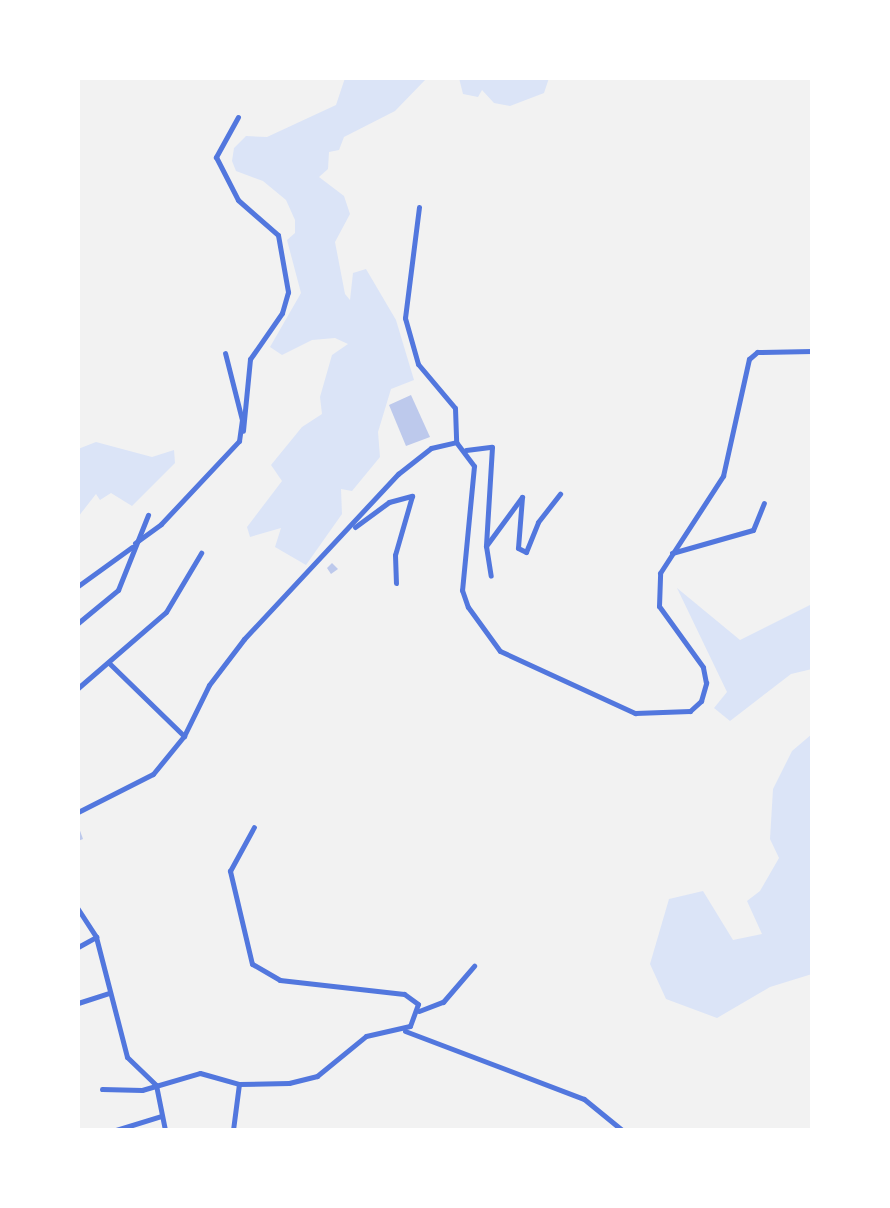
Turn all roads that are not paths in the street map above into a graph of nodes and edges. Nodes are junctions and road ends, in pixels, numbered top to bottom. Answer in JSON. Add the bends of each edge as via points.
{"nodes":[{"id":1,"x":238,"y":117,"type":"dead end"},
{"id":2,"x":419,"y":207,"type":"dead end"},
{"id":3,"x":810,"y":351,"type":"edge"},
{"id":4,"x":225,"y":352,"type":"dead end"},
{"id":5,"x":243,"y":431,"type":"junction"},
{"id":6,"x":456,"y":442,"type":"junction"},
{"id":7,"x":466,"y":450,"type":"junction"},
{"id":8,"x":560,"y":494,"type":"dead end"},
{"id":9,"x":764,"y":503,"type":"dead end"},
{"id":10,"x":148,"y":515,"type":"dead end"},
{"id":11,"x":348,"y":531,"type":"junction"},
{"id":12,"x":134,"y":545,"type":"junction"},
{"id":13,"x":486,"y":546,"type":"junction"},
{"id":14,"x":201,"y":553,"type":"dead end"},
{"id":15,"x":672,"y":553,"type":"junction"},
{"id":16,"x":490,"y":576,"type":"dead end"},
{"id":17,"x":396,"y":583,"type":"dead end"},
{"id":18,"x":78,"y":586,"type":"edge"},
{"id":19,"x":78,"y":623,"type":"edge"},
{"id":20,"x":109,"y":663,"type":"junction"},
{"id":21,"x":78,"y":688,"type":"edge"},
{"id":22,"x":184,"y":736,"type":"junction"},
{"id":23,"x":78,"y":812,"type":"edge"},
{"id":24,"x":254,"y":827,"type":"dead end"},
{"id":25,"x":78,"y":909,"type":"edge"},
{"id":26,"x":96,"y":937,"type":"junction"},
{"id":27,"x":78,"y":947,"type":"edge"},
{"id":28,"x":474,"y":966,"type":"dead end"},
{"id":29,"x":109,"y":993,"type":"junction"},
{"id":30,"x":78,"y":1003,"type":"edge"},
{"id":31,"x":419,"y":1011,"type":"junction"},
{"id":32,"x":405,"y":1031,"type":"junction"},
{"id":33,"x":239,"y":1084,"type":"junction"},
{"id":34,"x":156,"y":1085,"type":"junction"},
{"id":35,"x":102,"y":1089,"type":"dead end"},
{"id":36,"x":161,"y":1116,"type":"junction"},
{"id":37,"x":116,"y":1130,"type":"edge"},
{"id":38,"x":165,"y":1130,"type":"edge"},
{"id":39,"x":233,"y":1130,"type":"edge"},
{"id":40,"x":622,"y":1130,"type":"edge"}],
"edges":[{"from":1,"to":5,"type":"street","via":[[216,157],[238,200],[278,235],[288,292],[282,313],[250,359]]},
{"from":2,"to":6,"type":"street","via":[[405,318],[418,364],[454,408]]},
{"from":3,"to":15,"type":"street","via":[[757,352],[749,359],[723,476]]},
{"from":4,"to":5,"type":"street"},
{"from":5,"to":12,"type":"street","via":[[232,452],[161,524]]},
{"from":6,"to":7,"type":"street"},
{"from":6,"to":11,"type":"street","via":[[431,448],[398,474]]},
{"from":7,"to":13,"type":"street","via":[[492,447]]},
{"from":7,"to":15,"type":"street","via":[[474,466],[462,590],[483,631],[500,651],[524,666],[635,713],[690,711],[700,701],[706,683],[703,667],[659,606],[658,580]]},
{"from":8,"to":13,"type":"street","via":[[538,522],[526,552],[518,548],[522,497]]},
{"from":9,"to":15,"type":"street","via":[[753,530]]},
{"from":10,"to":12,"type":"street"},
{"from":11,"to":17,"type":"street","via":[[389,502],[412,496],[394,555]]},
{"from":11,"to":22,"type":"street","via":[[244,639],[209,685]]},
{"from":12,"to":18,"type":"street"},
{"from":12,"to":19,"type":"street","via":[[118,590]]},
{"from":13,"to":16,"type":"street"},
{"from":14,"to":20,"type":"street","via":[[166,612]]},
{"from":20,"to":21,"type":"street"},
{"from":20,"to":22,"type":"street"},
{"from":22,"to":23,"type":"street","via":[[153,774]]},
{"from":24,"to":31,"type":"street","via":[[230,871],[244,950],[256,969],[301,984],[404,994]]},
{"from":25,"to":26,"type":"street"},
{"from":26,"to":27,"type":"street"},
{"from":26,"to":29,"type":"street"},
{"from":28,"to":31,"type":"street","via":[[443,1002]]},
{"from":29,"to":30,"type":"street"},
{"from":29,"to":34,"type":"street","via":[[128,1057]]},
{"from":31,"to":32,"type":"street"},
{"from":32,"to":33,"type":"street","via":[[366,1036],[317,1076]]},
{"from":32,"to":40,"type":"street","via":[[584,1099]]},
{"from":33,"to":34,"type":"street","via":[[200,1073]]},
{"from":33,"to":39,"type":"street"},
{"from":34,"to":35,"type":"street"},
{"from":34,"to":36,"type":"street"},
{"from":36,"to":37,"type":"street"},
{"from":36,"to":38,"type":"street"}]}
